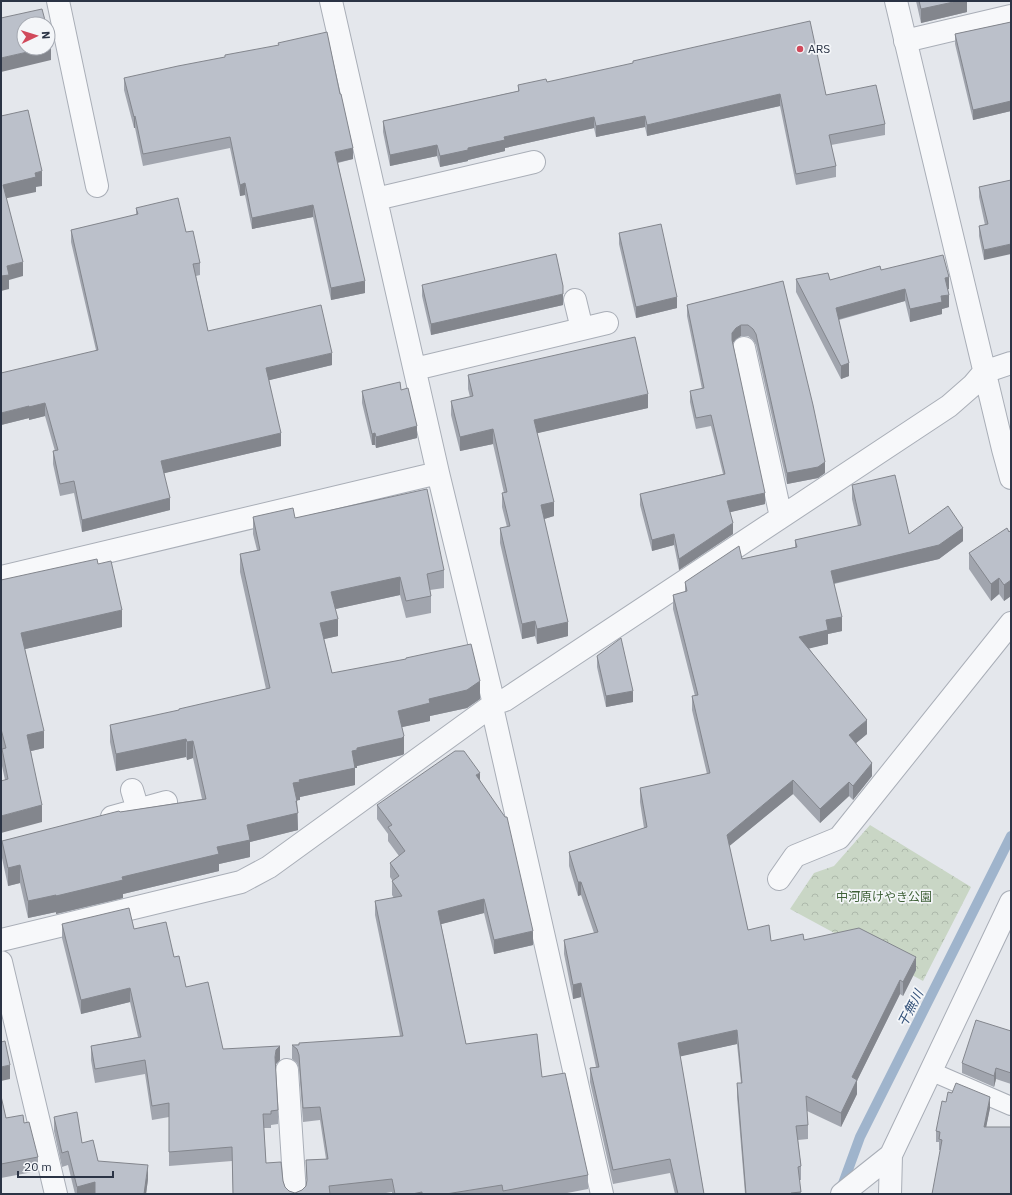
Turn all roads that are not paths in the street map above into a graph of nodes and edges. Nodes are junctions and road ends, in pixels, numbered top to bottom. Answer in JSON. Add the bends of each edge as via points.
{"nodes":[{"id":1,"x":58,"y":1,"type":"edge"},
{"id":2,"x":331,"y":1,"type":"edge"},
{"id":3,"x":896,"y":1,"type":"edge"},
{"id":4,"x":1011,"y":16,"type":"edge"},
{"id":5,"x":905,"y":41,"type":"junction"},
{"id":6,"x":534,"y":162,"type":"dead end"},
{"id":7,"x":97,"y":186,"type":"dead end"},
{"id":8,"x":376,"y":199,"type":"junction"},
{"id":9,"x":576,"y":300,"type":"dead end"},
{"id":10,"x":607,"y":323,"type":"dead end"},
{"id":11,"x":582,"y":330,"type":"junction"},
{"id":12,"x":744,"y":348,"type":"dead end"},
{"id":13,"x":1011,"y":363,"type":"edge"},
{"id":14,"x":415,"y":369,"type":"junction"},
{"id":15,"x":984,"y":372,"type":"junction"},
{"id":16,"x":438,"y":473,"type":"junction"},
{"id":17,"x":1011,"y":478,"type":"edge"},
{"id":18,"x":782,"y":517,"type":"junction"},
{"id":19,"x":1,"y":577,"type":"edge"},
{"id":20,"x":1011,"y":623,"type":"edge"},
{"id":21,"x":493,"y":706,"type":"junction"},
{"id":22,"x":166,"y":802,"type":"dead end"},
{"id":23,"x":92,"y":822,"type":"edge"},
{"id":24,"x":779,"y":879,"type":"dead end"},
{"id":25,"x":1011,"y":902,"type":"edge"},
{"id":26,"x":1,"y":940,"type":"edge"},
{"id":27,"x":1,"y":962,"type":"edge"},
{"id":28,"x":287,"y":1070,"type":"dead end"},
{"id":29,"x":930,"y":1071,"type":"junction"},
{"id":30,"x":1011,"y":1106,"type":"edge"},
{"id":31,"x":885,"y":1161,"type":"junction"},
{"id":32,"x":56,"y":1194,"type":"edge"},
{"id":33,"x":295,"y":1194,"type":"edge"},
{"id":34,"x":602,"y":1194,"type":"edge"},
{"id":35,"x":842,"y":1194,"type":"edge"},
{"id":36,"x":890,"y":1194,"type":"edge"}],
"edges":[{"from":1,"to":7,"type":"street"},
{"from":2,"to":8,"type":"street"},
{"from":3,"to":5,"type":"street"},
{"from":4,"to":5,"type":"street"},
{"from":5,"to":15,"type":"street"},
{"from":6,"to":8,"type":"street"},
{"from":8,"to":14,"type":"street"},
{"from":9,"to":11,"type":"street"},
{"from":10,"to":11,"type":"street"},
{"from":11,"to":14,"type":"street"},
{"from":12,"to":18,"type":"street"},
{"from":13,"to":15,"type":"street"},
{"from":14,"to":16,"type":"street"},
{"from":15,"to":17,"type":"street"},
{"from":15,"to":18,"type":"street","via":[[949,406]]},
{"from":16,"to":19,"type":"street"},
{"from":16,"to":21,"type":"street"},
{"from":18,"to":21,"type":"street"},
{"from":20,"to":24,"type":"street","via":[[839,838],[795,856]]},
{"from":21,"to":26,"type":"street","via":[[269,867],[241,882]]},
{"from":21,"to":34,"type":"street"},
{"from":22,"to":23,"type":"street","via":[[135,800]]},
{"from":25,"to":29,"type":"street"},
{"from":27,"to":32,"type":"street"},
{"from":28,"to":33,"type":"street"},
{"from":29,"to":30,"type":"lane"},
{"from":29,"to":31,"type":"street"},
{"from":31,"to":35,"type":"street"},
{"from":31,"to":36,"type":"street"}]}
